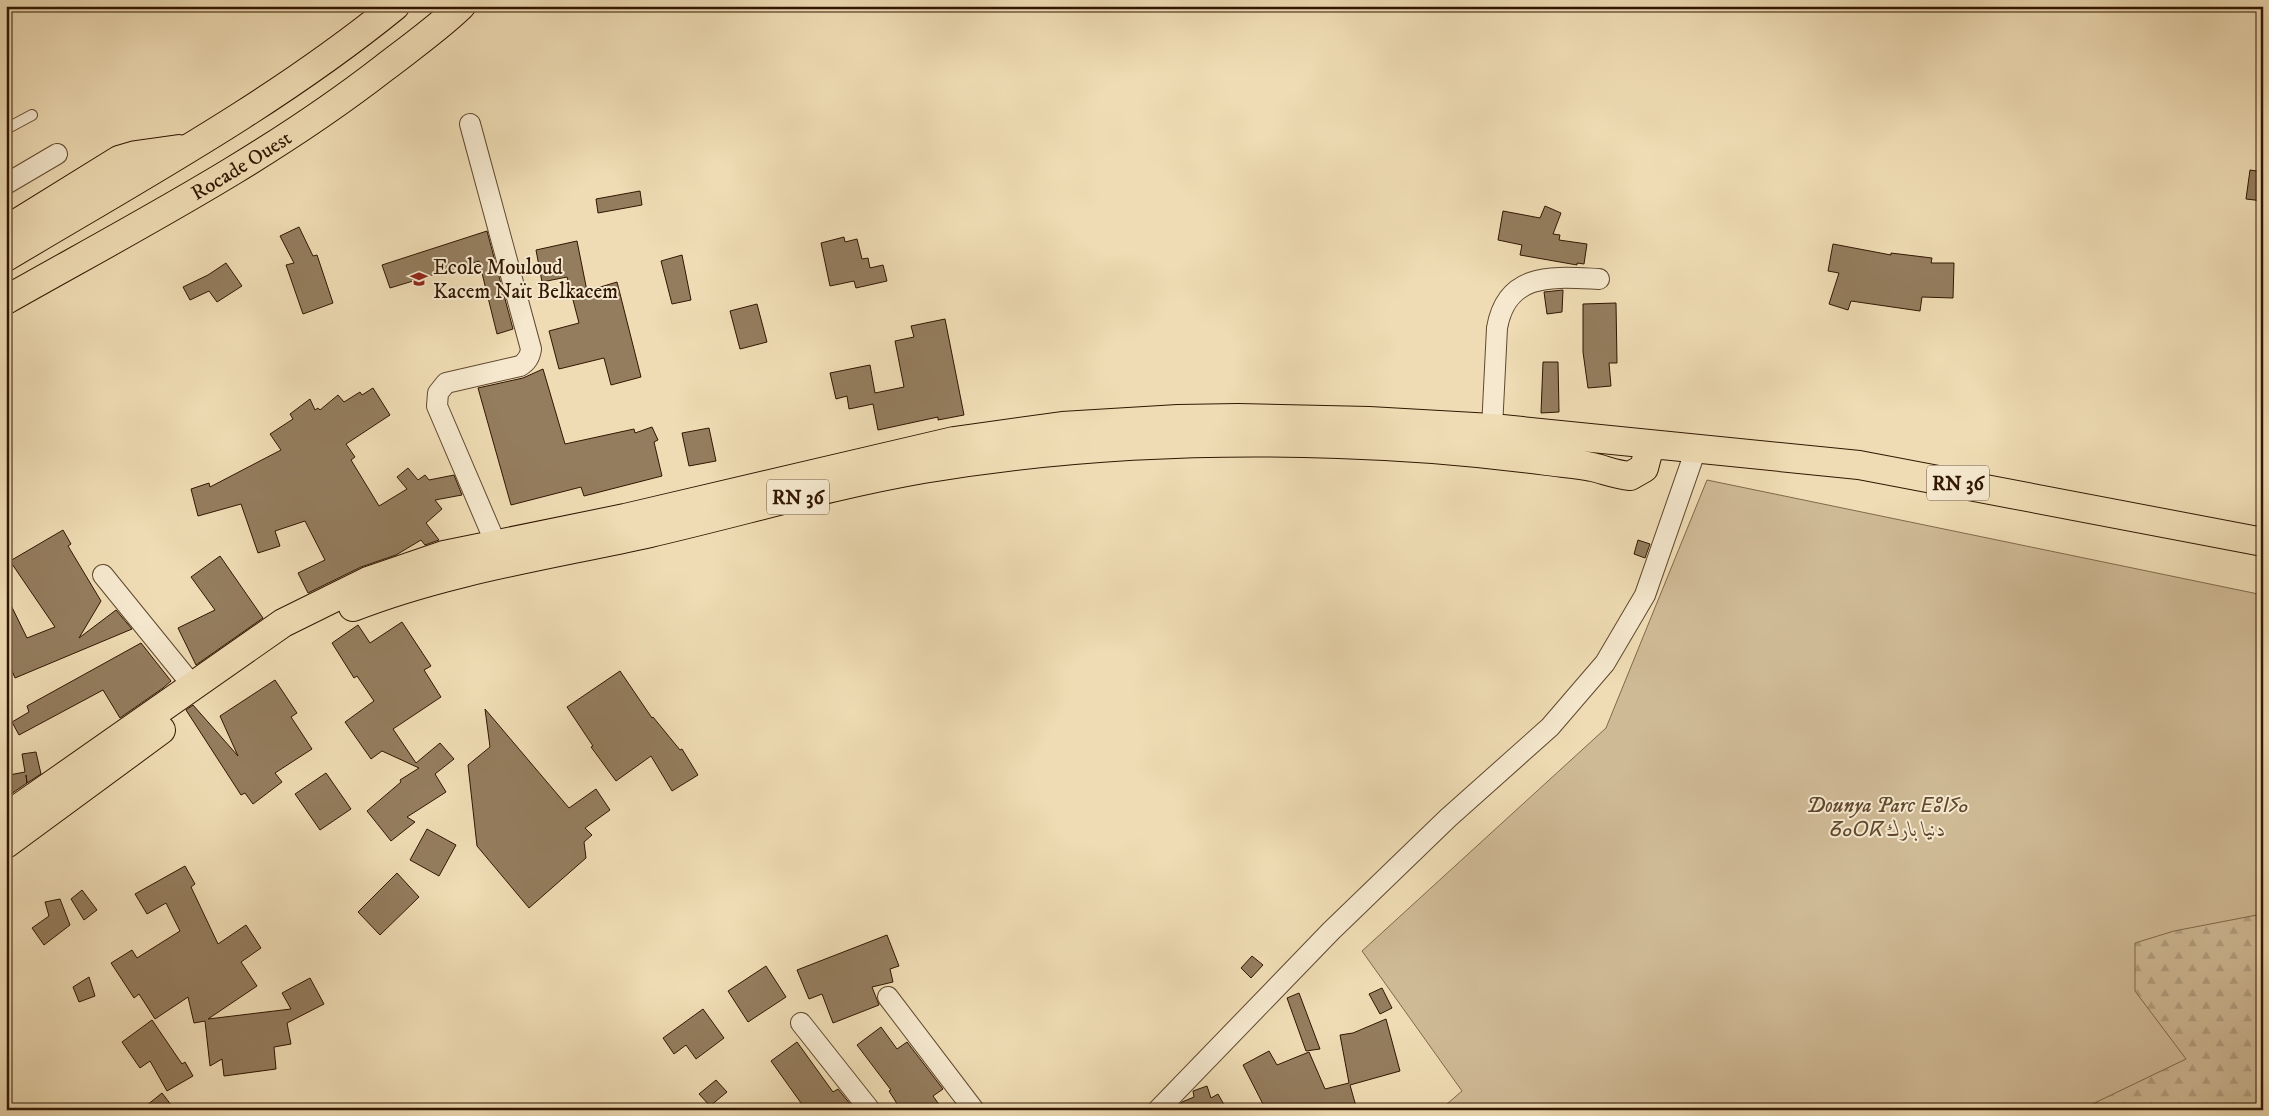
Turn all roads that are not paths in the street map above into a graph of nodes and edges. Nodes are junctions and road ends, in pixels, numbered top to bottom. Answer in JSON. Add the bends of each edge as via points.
{"nodes":[{"id":1,"x":395,"y":6,"type":"edge"},
{"id":2,"x":461,"y":6,"type":"edge"},
{"id":3,"x":32,"y":114,"type":"dead end"},
{"id":4,"x":470,"y":124,"type":"dead end"},
{"id":5,"x":6,"y":129,"type":"edge"},
{"id":6,"x":188,"y":148,"type":"junction"},
{"id":7,"x":57,"y":154,"type":"dead end"},
{"id":8,"x":6,"y":184,"type":"edge"},
{"id":9,"x":6,"y":230,"type":"edge"},
{"id":10,"x":6,"y":258,"type":"edge"},
{"id":11,"x":1600,"y":279,"type":"dead end"},
{"id":12,"x":6,"y":300,"type":"edge"},
{"id":13,"x":1492,"y":428,"type":"junction"},
{"id":14,"x":1650,"y":444,"type":"junction"},
{"id":15,"x":1696,"y":449,"type":"junction"},
{"id":16,"x":2263,"y":542,"type":"edge"},
{"id":17,"x":496,"y":544,"type":"junction"},
{"id":18,"x":103,"y":575,"type":"dead end"},
{"id":19,"x":193,"y":686,"type":"junction"},
{"id":20,"x":6,"y":817,"type":"edge"},
{"id":21,"x":6,"y":844,"type":"edge"},
{"id":22,"x":888,"y":997,"type":"dead end"},
{"id":23,"x":801,"y":1023,"type":"dead end"},
{"id":24,"x":870,"y":1110,"type":"edge"},
{"id":25,"x":974,"y":1110,"type":"edge"},
{"id":26,"x":1158,"y":1110,"type":"edge"}],
"edges":[{"from":1,"to":6,"type":"main road","name":"Rocade Ouest","via":[[317,66]]},
{"from":2,"to":12,"type":"main road","name":"Rocade Ouest","via":[[340,102],[257,157]]},
{"from":3,"to":5,"type":"lane"},
{"from":4,"to":17,"type":"street","via":[[530,354],[520,366],[446,383],[438,393],[437,406]]},
{"from":6,"to":9,"type":"main road","via":[[119,160]]},
{"from":6,"to":10,"type":"main road","name":"Rocade Ouest"},
{"from":7,"to":8,"type":"street"},
{"from":11,"to":13,"type":"street","via":[[1543,278],[1524,286],[1508,300],[1497,328]]},
{"from":13,"to":14,"type":"main road","number":"RN 36"},
{"from":13,"to":17,"type":"main road","number":"RN 36","via":[[1238,418],[1126,421],[1035,429],[954,441],[625,518]]},
{"from":14,"to":15,"type":"main road","number":"RN 36"},
{"from":14,"to":21,"type":"main road","number":"RN 36","via":[[1644,468],[1630,476],[1591,467],[1504,456],[1341,444],[1208,443],[1023,455],[872,479],[699,522],[511,562],[376,598],[317,625],[218,688]]},
{"from":15,"to":16,"type":"main road","number":"RN 36","via":[[1859,465]]},
{"from":15,"to":26,"type":"street","via":[[1645,595],[1605,663],[1550,727],[1448,818],[1338,924]]},
{"from":17,"to":19,"type":"main road","number":"RN 36","via":[[406,567],[339,594],[283,623]]},
{"from":18,"to":19,"type":"street"},
{"from":19,"to":20,"type":"main road","number":"RN 36"},
{"from":22,"to":25,"type":"street"},
{"from":23,"to":24,"type":"street"}]}
